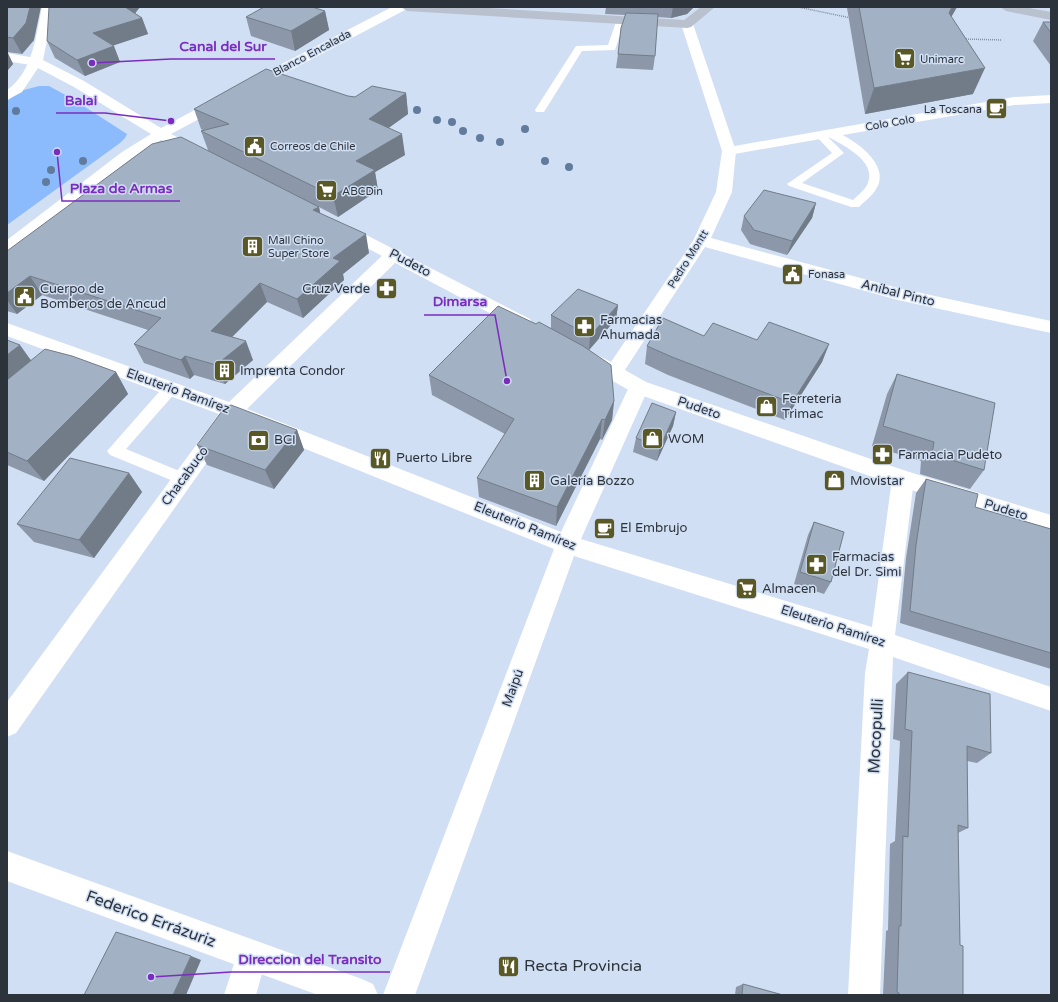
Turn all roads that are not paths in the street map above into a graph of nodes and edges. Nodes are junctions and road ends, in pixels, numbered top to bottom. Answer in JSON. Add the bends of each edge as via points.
{"nodes":[{"id":1,"x":48,"y":7,"type":"edge"},
{"id":2,"x":400,"y":7,"type":"edge"},
{"id":3,"x":407,"y":7,"type":"edge"},
{"id":4,"x":709,"y":7,"type":"edge"},
{"id":5,"x":1006,"y":7,"type":"edge"},
{"id":6,"x":1050,"y":14,"type":"edge"},
{"id":7,"x":621,"y":19,"type":"junction"},
{"id":8,"x":687,"y":24,"type":"junction"},
{"id":9,"x":7,"y":57,"type":"edge"},
{"id":10,"x":36,"y":62,"type":"junction"},
{"id":11,"x":68,"y":80,"type":"junction"},
{"id":12,"x":12,"y":92,"type":"edge"},
{"id":13,"x":1051,"y":99,"type":"edge"},
{"id":14,"x":540,"y":110,"type":"dead end"},
{"id":15,"x":160,"y":134,"type":"junction"},
{"id":16,"x":825,"y":134,"type":"junction"},
{"id":17,"x":729,"y":151,"type":"junction"},
{"id":18,"x":214,"y":161,"type":"edge"},
{"id":19,"x":325,"y":218,"type":"edge"},
{"id":20,"x":701,"y":241,"type":"junction"},
{"id":21,"x":7,"y":248,"type":"edge"},
{"id":22,"x":394,"y":254,"type":"junction"},
{"id":23,"x":1051,"y":327,"type":"edge"},
{"id":24,"x":7,"y":329,"type":"edge"},
{"id":25,"x":538,"y":331,"type":"edge"},
{"id":26,"x":572,"y":350,"type":"edge"},
{"id":27,"x":68,"y":351,"type":"junction"},
{"id":28,"x":50,"y":366,"type":"edge"},
{"id":29,"x":614,"y":372,"type":"junction"},
{"id":30,"x":639,"y":387,"type":"junction"},
{"id":31,"x":171,"y":388,"type":"junction"},
{"id":32,"x":232,"y":411,"type":"junction"},
{"id":33,"x":183,"y":479,"type":"junction"},
{"id":34,"x":903,"y":479,"type":"junction"},
{"id":35,"x":1051,"y":524,"type":"edge"},
{"id":36,"x":567,"y":544,"type":"junction"},
{"id":37,"x":883,"y":642,"type":"junction"},
{"id":38,"x":1051,"y":698,"type":"edge"},
{"id":39,"x":7,"y":724,"type":"edge"},
{"id":40,"x":7,"y":866,"type":"edge"},
{"id":41,"x":251,"y":956,"type":"junction"},
{"id":42,"x":240,"y":995,"type":"edge"},
{"id":43,"x":362,"y":995,"type":"edge"},
{"id":44,"x":399,"y":995,"type":"edge"},
{"id":45,"x":864,"y":995,"type":"edge"}],
"edges":[{"from":1,"to":10,"type":"street"},
{"from":2,"to":15,"type":"street","name":"Blanco Encalada"},
{"from":3,"to":7,"type":"main road"},
{"from":4,"to":8,"type":"main road"},
{"from":5,"to":6,"type":"main road"},
{"from":7,"to":8,"type":"main road"},
{"from":7,"to":14,"type":"lane","via":[[612,48],[579,48]]},
{"from":8,"to":17,"type":"street","name":"Pedro Montt"},
{"from":9,"to":10,"type":"street"},
{"from":10,"to":11,"type":"street"},
{"from":10,"to":12,"type":"street"},
{"from":11,"to":12,"type":"street","via":[[41,82]]},
{"from":11,"to":15,"type":"street"},
{"from":13,"to":16,"type":"street","name":"Colo Colo","via":[[1014,101]]},
{"from":15,"to":18,"type":"street"},
{"from":15,"to":21,"type":"street","name":"Blanco Encalada","via":[[127,155]]},
{"from":16,"to":16,"type":"lane","via":[[839,153],[793,184],[855,205],[873,184],[873,167],[863,154]]},
{"from":16,"to":17,"type":"street","name":"Colo Colo"},
{"from":17,"to":20,"type":"street","name":"Pedro Montt","via":[[724,192]]},
{"from":19,"to":22,"type":"street","name":"Pudeto"},
{"from":20,"to":23,"type":"street","name":"Aníbal Pinto","via":[[898,294]]},
{"from":20,"to":29,"type":"street","name":"Pedro Montt"},
{"from":22,"to":25,"type":"street","name":"Pudeto"},
{"from":22,"to":32,"type":"street","name":"Chacabuco"},
{"from":24,"to":27,"type":"street","name":"Eleuterio Ramírez"},
{"from":26,"to":29,"type":"street","name":"Pudeto"},
{"from":27,"to":28,"type":"street"},
{"from":27,"to":31,"type":"street","name":"Eleuterio Ramírez"},
{"from":29,"to":30,"type":"street","name":"Pudeto"},
{"from":30,"to":34,"type":"street","name":"Pudeto"},
{"from":30,"to":36,"type":"street","name":"Maipú"},
{"from":31,"to":32,"type":"street","name":"Eleuterio Ramírez"},
{"from":31,"to":33,"type":"lane","via":[[114,451]]},
{"from":32,"to":33,"type":"street","name":"Chacabuco"},
{"from":32,"to":36,"type":"street","name":"Eleuterio Ramírez"},
{"from":33,"to":39,"type":"street","name":"Chacabuco"},
{"from":34,"to":35,"type":"street","name":"Pudeto"},
{"from":34,"to":37,"type":"street","name":"Mocopulli"},
{"from":36,"to":37,"type":"street","name":"Eleuterio Ramírez"},
{"from":36,"to":44,"type":"street","name":"Maipú"},
{"from":37,"to":38,"type":"street","name":"Eleuterio Ramírez"},
{"from":37,"to":45,"type":"street","name":"Mocopulli","via":[[878,673]]},
{"from":40,"to":41,"type":"street","name":"Federico Errázuriz"},
{"from":41,"to":42,"type":"street"},
{"from":41,"to":43,"type":"street","name":"Federico Errázuriz"}]}
